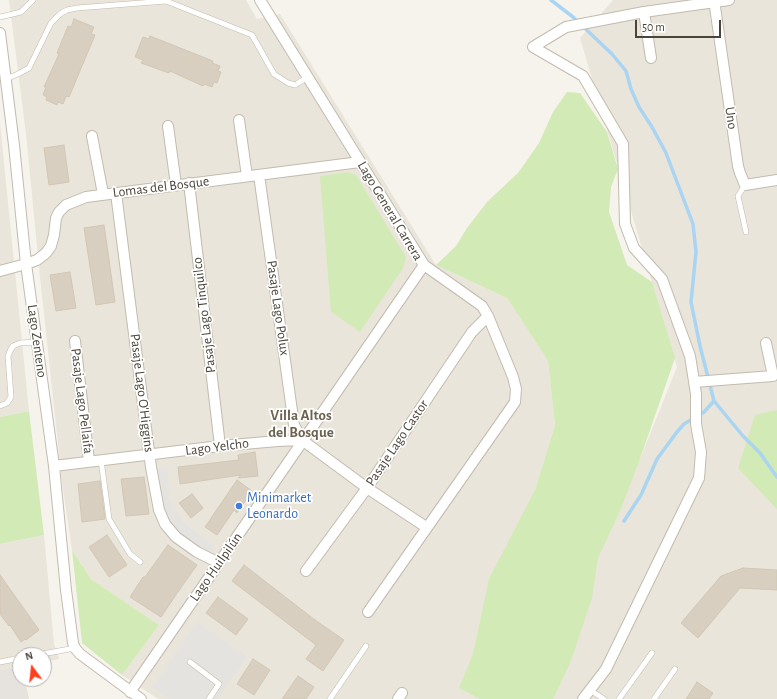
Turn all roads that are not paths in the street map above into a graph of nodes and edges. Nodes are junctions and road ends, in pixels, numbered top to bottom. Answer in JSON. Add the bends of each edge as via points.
{"nodes":[{"id":1,"x":33,"y":0,"type":"edge"},
{"id":2,"x":260,"y":0,"type":"edge"},
{"id":3,"x":729,"y":0,"type":"edge"},
{"id":4,"x":714,"y":1,"type":"edge"},
{"id":5,"x":644,"y":12,"type":"junction"},
{"id":6,"x":0,"y":17,"type":"edge"},
{"id":7,"x":0,"y":33,"type":"edge"},
{"id":8,"x":651,"y":58,"type":"dead end"},
{"id":9,"x":308,"y":77,"type":"junction"},
{"id":10,"x":6,"y":79,"type":"junction"},
{"id":11,"x":239,"y":120,"type":"dead end"},
{"id":12,"x":168,"y":126,"type":"dead end"},
{"id":13,"x":92,"y":136,"type":"dead end"},
{"id":14,"x":360,"y":162,"type":"junction"},
{"id":15,"x":259,"y":175,"type":"junction"},
{"id":16,"x":247,"y":176,"type":"junction"},
{"id":17,"x":777,"y":180,"type":"edge"},
{"id":18,"x":189,"y":184,"type":"junction"},
{"id":19,"x":745,"y":184,"type":"junction"},
{"id":20,"x":176,"y":185,"type":"junction"},
{"id":21,"x":116,"y":193,"type":"junction"},
{"id":22,"x":103,"y":194,"type":"junction"},
{"id":23,"x":746,"y":232,"type":"dead end"},
{"id":24,"x":26,"y":264,"type":"junction"},
{"id":25,"x":424,"y":265,"type":"junction"},
{"id":26,"x":0,"y":271,"type":"edge"},
{"id":27,"x":488,"y":316,"type":"junction"},
{"id":28,"x":75,"y":341,"type":"dead end"},
{"id":29,"x":37,"y":342,"type":"junction"},
{"id":30,"x":766,"y":342,"type":"dead end"},
{"id":31,"x":694,"y":382,"type":"junction"},
{"id":32,"x":0,"y":406,"type":"edge"},
{"id":33,"x":302,"y":440,"type":"junction"},
{"id":34,"x":220,"y":446,"type":"junction"},
{"id":35,"x":150,"y":455,"type":"junction"},
{"id":36,"x":101,"y":460,"type":"junction"},
{"id":37,"x":90,"y":461,"type":"junction"},
{"id":38,"x":54,"y":466,"type":"junction"},
{"id":39,"x":366,"y":488,"type":"junction"},
{"id":40,"x":426,"y":527,"type":"junction"},
{"id":41,"x":140,"y":562,"type":"dead end"},
{"id":42,"x":219,"y":563,"type":"junction"},
{"id":43,"x":306,"y":571,"type":"dead end"},
{"id":44,"x":368,"y":612,"type":"dead end"},
{"id":45,"x":366,"y":646,"type":"dead end"},
{"id":46,"x":74,"y":648,"type":"junction"},
{"id":47,"x":52,"y":652,"type":"edge"},
{"id":48,"x":652,"y":653,"type":"dead end"},
{"id":49,"x":12,"y":660,"type":"edge"},
{"id":50,"x":0,"y":662,"type":"edge"},
{"id":51,"x":190,"y":662,"type":"dead end"},
{"id":52,"x":675,"y":669,"type":"dead end"},
{"id":53,"x":590,"y":690,"type":"junction"},
{"id":54,"x":130,"y":692,"type":"junction"},
{"id":55,"x":141,"y":699,"type":"edge"},
{"id":56,"x":208,"y":699,"type":"edge"},
{"id":57,"x":330,"y":699,"type":"edge"},
{"id":58,"x":584,"y":699,"type":"edge"},
{"id":59,"x":604,"y":699,"type":"edge"},
{"id":60,"x":619,"y":699,"type":"edge"},
{"id":61,"x":654,"y":699,"type":"edge"}],
"edges":[{"from":1,"to":6,"type":"lane","via":[[21,12]]},
{"from":2,"to":9,"type":"street","name":"Lago General Carrera"},
{"from":3,"to":4,"type":"street"},
{"from":4,"to":5,"type":"street"},
{"from":4,"to":19,"type":"street","name":"Uno","via":[[738,166]]},
{"from":5,"to":8,"type":"street"},
{"from":5,"to":31,"type":"street","via":[[566,27],[533,47],[584,76],[623,144],[625,224],[634,248],[662,278],[690,356]]},
{"from":7,"to":10,"type":"street","name":"Lago Zenteno"},
{"from":9,"to":10,"type":"lane","via":[[297,84],[288,83],[274,74],[252,35],[166,1],[68,10],[51,23],[29,68]]},
{"from":9,"to":14,"type":"street","name":"Lago General Carrera"},
{"from":10,"to":24,"type":"street","name":"Lago Zenteno"},
{"from":11,"to":16,"type":"street"},
{"from":12,"to":20,"type":"street"},
{"from":13,"to":22,"type":"street"},
{"from":14,"to":15,"type":"street","name":"Lomas del Bosque"},
{"from":14,"to":25,"type":"street","name":"Lago General Carrera"},
{"from":15,"to":16,"type":"street","name":"Lomas del Bosque"},
{"from":15,"to":33,"type":"street","name":"Pasaje Lago Polux","via":[[294,425]]},
{"from":16,"to":18,"type":"street","name":"Lomas del Bosque"},
{"from":17,"to":19,"type":"street"},
{"from":18,"to":20,"type":"street","name":"Lomas del Bosque"},
{"from":18,"to":34,"type":"street","name":"Pasaje Lago Tinquilco"},
{"from":19,"to":23,"type":"lane","via":[[738,196]]},
{"from":20,"to":21,"type":"street","name":"Lomas del Bosque"},
{"from":21,"to":22,"type":"street","name":"Lomas del Bosque"},
{"from":21,"to":35,"type":"street","name":"Pasaje Lago O'Higgins"},
{"from":22,"to":24,"type":"street","name":"Lomas del Bosque","via":[[66,205],[56,218],[49,249],[37,260]]},
{"from":24,"to":26,"type":"street","name":"Lomas del Bosque"},
{"from":24,"to":29,"type":"street","name":"Lago Zenteno"},
{"from":25,"to":27,"type":"street","name":"Lago General Carrera","via":[[474,299]]},
{"from":25,"to":33,"type":"street","name":"Lago Huilpilún"},
{"from":27,"to":39,"type":"street","name":"Pasaje Lago Castor","via":[[472,332]]},
{"from":27,"to":40,"type":"street","name":"Lago General Carrera","via":[[513,377],[516,389],[515,402]]},
{"from":28,"to":37,"type":"street","name":"Pasaje Lago Pellaifa"},
{"from":29,"to":32,"type":"lane","via":[[20,343],[11,349],[8,356],[11,397],[7,403]]},
{"from":29,"to":38,"type":"street","name":"Lago Zenteno"},
{"from":30,"to":31,"type":"street","via":[[773,376]]},
{"from":31,"to":53,"type":"street","via":[[696,424],[701,452],[699,478],[606,669]]},
{"from":33,"to":34,"type":"street","name":"Lago Yelcho"},
{"from":33,"to":39,"type":"street"},
{"from":33,"to":42,"type":"street","name":"Lago Huilpilún"},
{"from":34,"to":35,"type":"street","name":"Lago Yelcho"},
{"from":35,"to":36,"type":"street","name":"Lago Yelcho"},
{"from":35,"to":42,"type":"street","name":"Pasaje Lago O'Higgins","via":[[156,497],[165,524],[184,543]]},
{"from":36,"to":37,"type":"street","name":"Lago Yelcho"},
{"from":36,"to":41,"type":"lane","via":[[109,519],[130,554]]},
{"from":37,"to":38,"type":"street","name":"Lago Yelcho"},
{"from":38,"to":46,"type":"street","name":"Lago Zenteno"},
{"from":39,"to":40,"type":"street"},
{"from":39,"to":43,"type":"street","name":"Pasaje Lago Castor"},
{"from":40,"to":44,"type":"street","name":"Lago General Carrera"},
{"from":42,"to":54,"type":"street","name":"Lago Huilpilún"},
{"from":45,"to":57,"type":"lane"},
{"from":46,"to":47,"type":"lane"},
{"from":46,"to":54,"type":"street"},
{"from":48,"to":60,"type":"lane"},
{"from":49,"to":50,"type":"lane"},
{"from":51,"to":56,"type":"lane","via":[[219,684]]},
{"from":52,"to":61,"type":"lane"},
{"from":53,"to":58,"type":"street"},
{"from":53,"to":59,"type":"lane"},
{"from":54,"to":55,"type":"street"}]}
